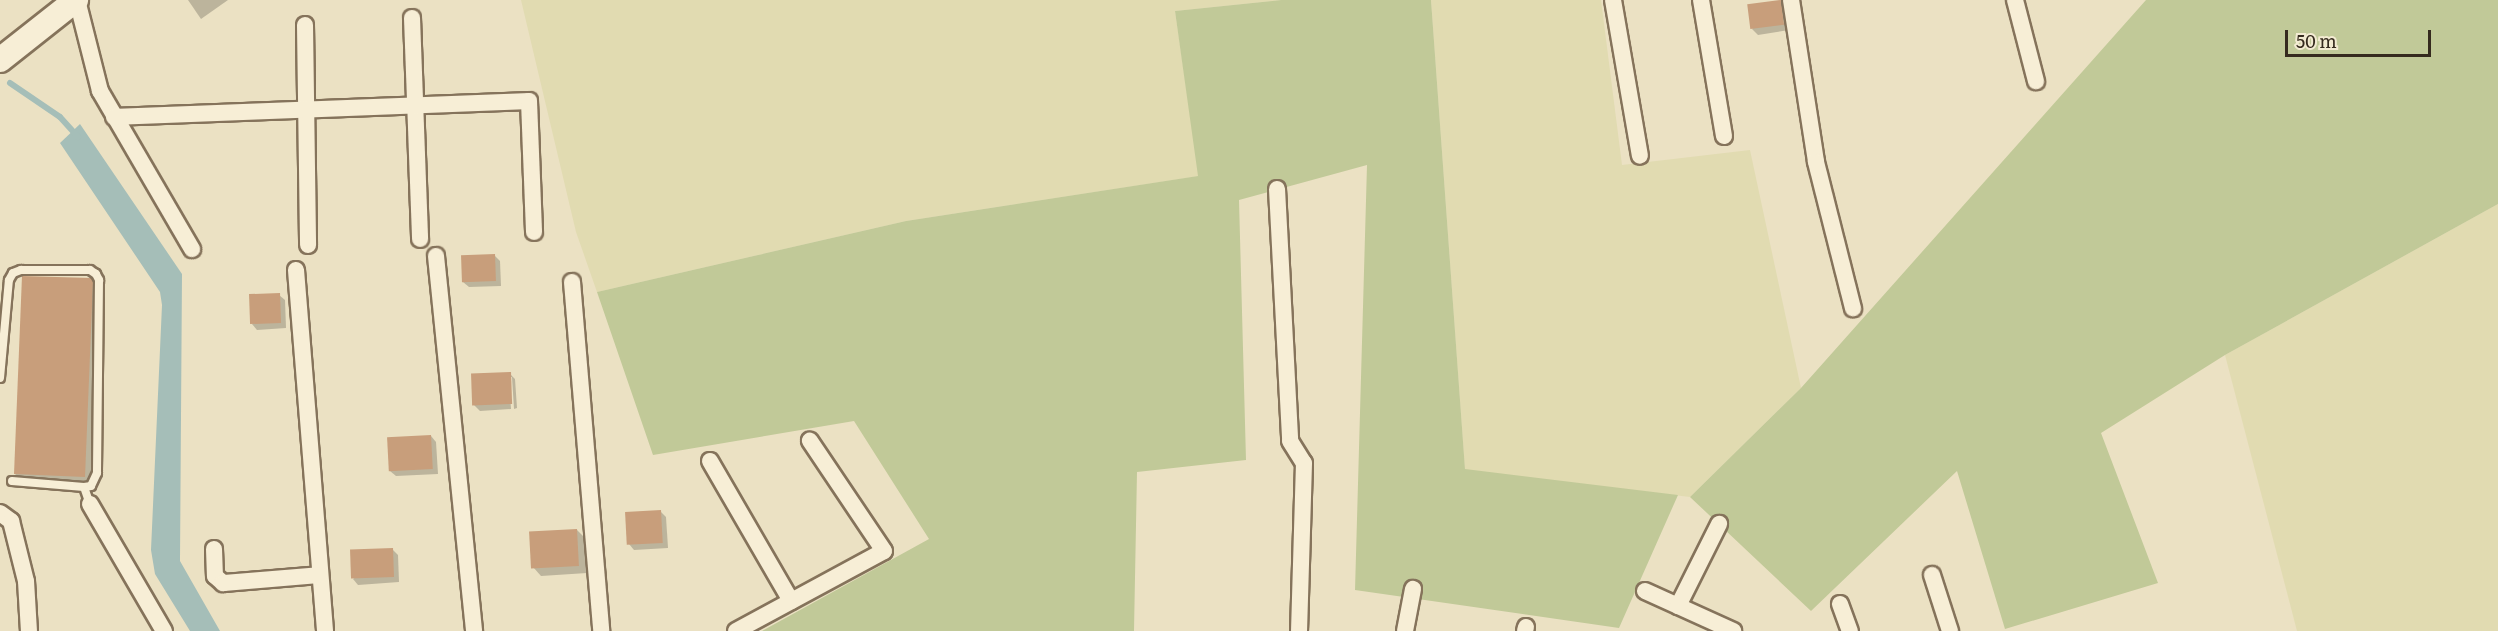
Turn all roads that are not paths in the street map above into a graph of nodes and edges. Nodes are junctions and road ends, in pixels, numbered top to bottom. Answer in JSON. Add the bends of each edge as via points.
{"nodes":[{"id":1,"x":77,"y":0,"type":"edge"},
{"id":2,"x":1613,"y":0,"type":"edge"},
{"id":3,"x":1701,"y":0,"type":"edge"},
{"id":4,"x":1791,"y":0,"type":"edge"},
{"id":5,"x":2015,"y":0,"type":"edge"},
{"id":6,"x":412,"y":18,"type":"dead end"},
{"id":7,"x":305,"y":25,"type":"dead end"},
{"id":8,"x":0,"y":60,"type":"edge"},
{"id":9,"x":2036,"y":81,"type":"dead end"},
{"id":10,"x":415,"y":105,"type":"junction"},
{"id":11,"x":306,"y":110,"type":"junction"},
{"id":12,"x":114,"y":117,"type":"junction"},
{"id":13,"x":1724,"y":136,"type":"dead end"},
{"id":14,"x":1640,"y":156,"type":"dead end"},
{"id":15,"x":1277,"y":189,"type":"dead end"},
{"id":16,"x":534,"y":231,"type":"dead end"},
{"id":17,"x":420,"y":239,"type":"dead end"},
{"id":18,"x":308,"y":245,"type":"dead end"},
{"id":19,"x":192,"y":249,"type":"dead end"},
{"id":20,"x":436,"y":256,"type":"dead end"},
{"id":21,"x":296,"y":270,"type":"dead end"},
{"id":22,"x":572,"y":282,"type":"dead end"},
{"id":23,"x":1853,"y":308,"type":"dead end"},
{"id":24,"x":0,"y":378,"type":"edge"},
{"id":25,"x":810,"y":441,"type":"dead end"},
{"id":26,"x":710,"y":461,"type":"dead end"},
{"id":27,"x":12,"y":481,"type":"dead end"},
{"id":28,"x":84,"y":487,"type":"junction"},
{"id":29,"x":90,"y":504,"type":"joint"},
{"id":30,"x":0,"y":513,"type":"edge"},
{"id":31,"x":1719,"y":524,"type":"dead end"},
{"id":32,"x":214,"y":549,"type":"dead end"},
{"id":33,"x":320,"y":575,"type":"junction"},
{"id":34,"x":1932,"y":575,"type":"dead end"},
{"id":35,"x":1413,"y":589,"type":"dead end"},
{"id":36,"x":1645,"y":591,"type":"dead end"},
{"id":37,"x":791,"y":601,"type":"junction"},
{"id":38,"x":1840,"y":604,"type":"dead end"},
{"id":39,"x":1678,"y":606,"type":"junction"},
{"id":40,"x":29,"y":631,"type":"edge"},
{"id":41,"x":164,"y":631,"type":"edge"},
{"id":42,"x":325,"y":631,"type":"edge"},
{"id":43,"x":474,"y":631,"type":"edge"},
{"id":44,"x":602,"y":631,"type":"edge"},
{"id":45,"x":736,"y":631,"type":"edge"},
{"id":46,"x":1299,"y":631,"type":"edge"},
{"id":47,"x":1405,"y":631,"type":"edge"},
{"id":48,"x":1733,"y":631,"type":"edge"},
{"id":49,"x":1850,"y":631,"type":"edge"},
{"id":50,"x":1950,"y":631,"type":"edge"}],
"edges":[{"from":1,"to":8,"type":"street"},
{"from":1,"to":12,"type":"street","via":[[99,91]]},
{"from":2,"to":14,"type":"street"},
{"from":3,"to":13,"type":"street"},
{"from":4,"to":23,"type":"street","via":[[1816,162]]},
{"from":5,"to":9,"type":"street"},
{"from":6,"to":10,"type":"street"},
{"from":7,"to":11,"type":"street"},
{"from":10,"to":11,"type":"street"},
{"from":10,"to":16,"type":"street","via":[[529,101]]},
{"from":10,"to":17,"type":"street"},
{"from":11,"to":12,"type":"street"},
{"from":11,"to":18,"type":"street"},
{"from":12,"to":19,"type":"street"},
{"from":15,"to":46,"type":"street","via":[[1290,441],[1304,463]]},
{"from":20,"to":43,"type":"street"},
{"from":21,"to":33,"type":"street"},
{"from":22,"to":44,"type":"street"},
{"from":24,"to":28,"type":"lane","via":[[9,280],[13,273],[90,270],[96,274],[97,473],[91,486]]},
{"from":25,"to":37,"type":"street","via":[[884,551]]},
{"from":26,"to":37,"type":"street"},
{"from":27,"to":28,"type":"lane"},
{"from":28,"to":29,"type":"lane"},
{"from":29,"to":41,"type":"street"},
{"from":30,"to":40,"type":"street","via":[[11,521],[26,581]]},
{"from":31,"to":39,"type":"street"},
{"from":32,"to":33,"type":"street","via":[[215,576],[223,583]]},
{"from":33,"to":42,"type":"street"},
{"from":34,"to":50,"type":"street"},
{"from":35,"to":47,"type":"street"},
{"from":36,"to":39,"type":"street"},
{"from":37,"to":45,"type":"street"},
{"from":38,"to":49,"type":"street"},
{"from":39,"to":48,"type":"street"}]}
